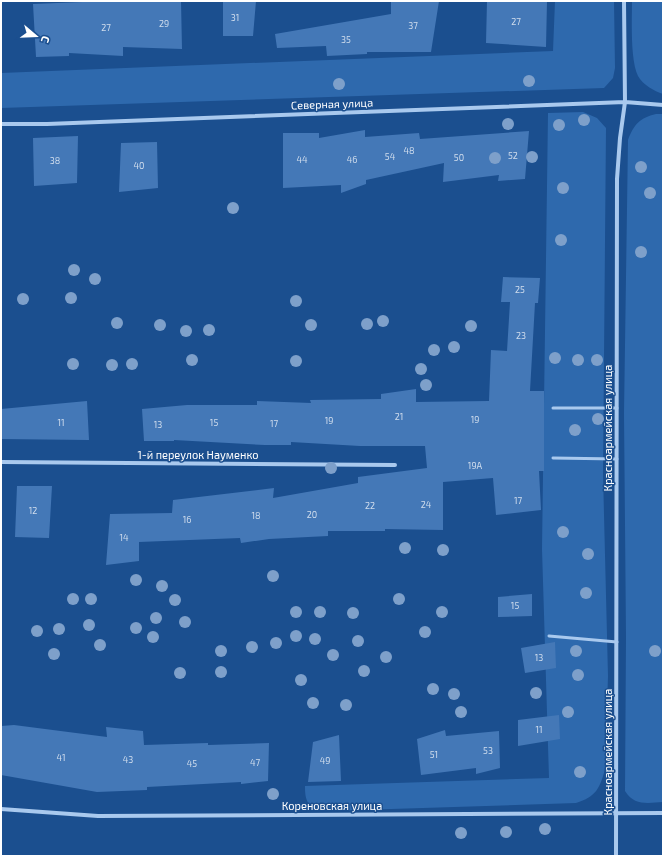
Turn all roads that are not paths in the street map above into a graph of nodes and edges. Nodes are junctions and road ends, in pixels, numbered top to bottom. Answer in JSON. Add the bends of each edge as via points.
{"nodes":[{"id":1,"x":624,"y":1,"type":"edge"},
{"id":2,"x":625,"y":102,"type":"junction"},
{"id":3,"x":663,"y":105,"type":"edge"},
{"id":4,"x":1,"y":124,"type":"edge"},
{"id":5,"x":553,"y":408,"type":"dead end"},
{"id":6,"x":617,"y":408,"type":"junction"},
{"id":7,"x":553,"y":458,"type":"dead end"},
{"id":8,"x":617,"y":459,"type":"junction"},
{"id":9,"x":1,"y":462,"type":"edge"},
{"id":10,"x":396,"y":465,"type":"dead end"},
{"id":11,"x":549,"y":636,"type":"dead end"},
{"id":12,"x":617,"y":642,"type":"junction"},
{"id":13,"x":1,"y":809,"type":"edge"},
{"id":14,"x":663,"y":813,"type":"edge"},
{"id":15,"x":616,"y":814,"type":"junction"},
{"id":16,"x":616,"y":856,"type":"edge"}],
"edges":[{"from":1,"to":2,"type":"street","name":"Красноармейская улица"},
{"from":2,"to":3,"type":"street","name":"Северная улица"},
{"from":2,"to":4,"type":"street","name":"Северная улица"},
{"from":2,"to":6,"type":"street","name":"Красноармейская улица","via":[[617,179]]},
{"from":5,"to":6,"type":"lane"},
{"from":6,"to":8,"type":"street","name":"Красноармейская улица"},
{"from":7,"to":8,"type":"lane"},
{"from":8,"to":12,"type":"street","name":"Красноармейская улица"},
{"from":9,"to":10,"type":"street","name":"1-й переулок Науменко"},
{"from":11,"to":12,"type":"lane"},
{"from":12,"to":15,"type":"street","name":"Красноармейская улица"},
{"from":13,"to":15,"type":"street","name":"Кореновская улица","via":[[98,816]]},
{"from":14,"to":15,"type":"street","name":"Кореновская улица"},
{"from":15,"to":16,"type":"street","name":"Красноармейская улица"}]}
